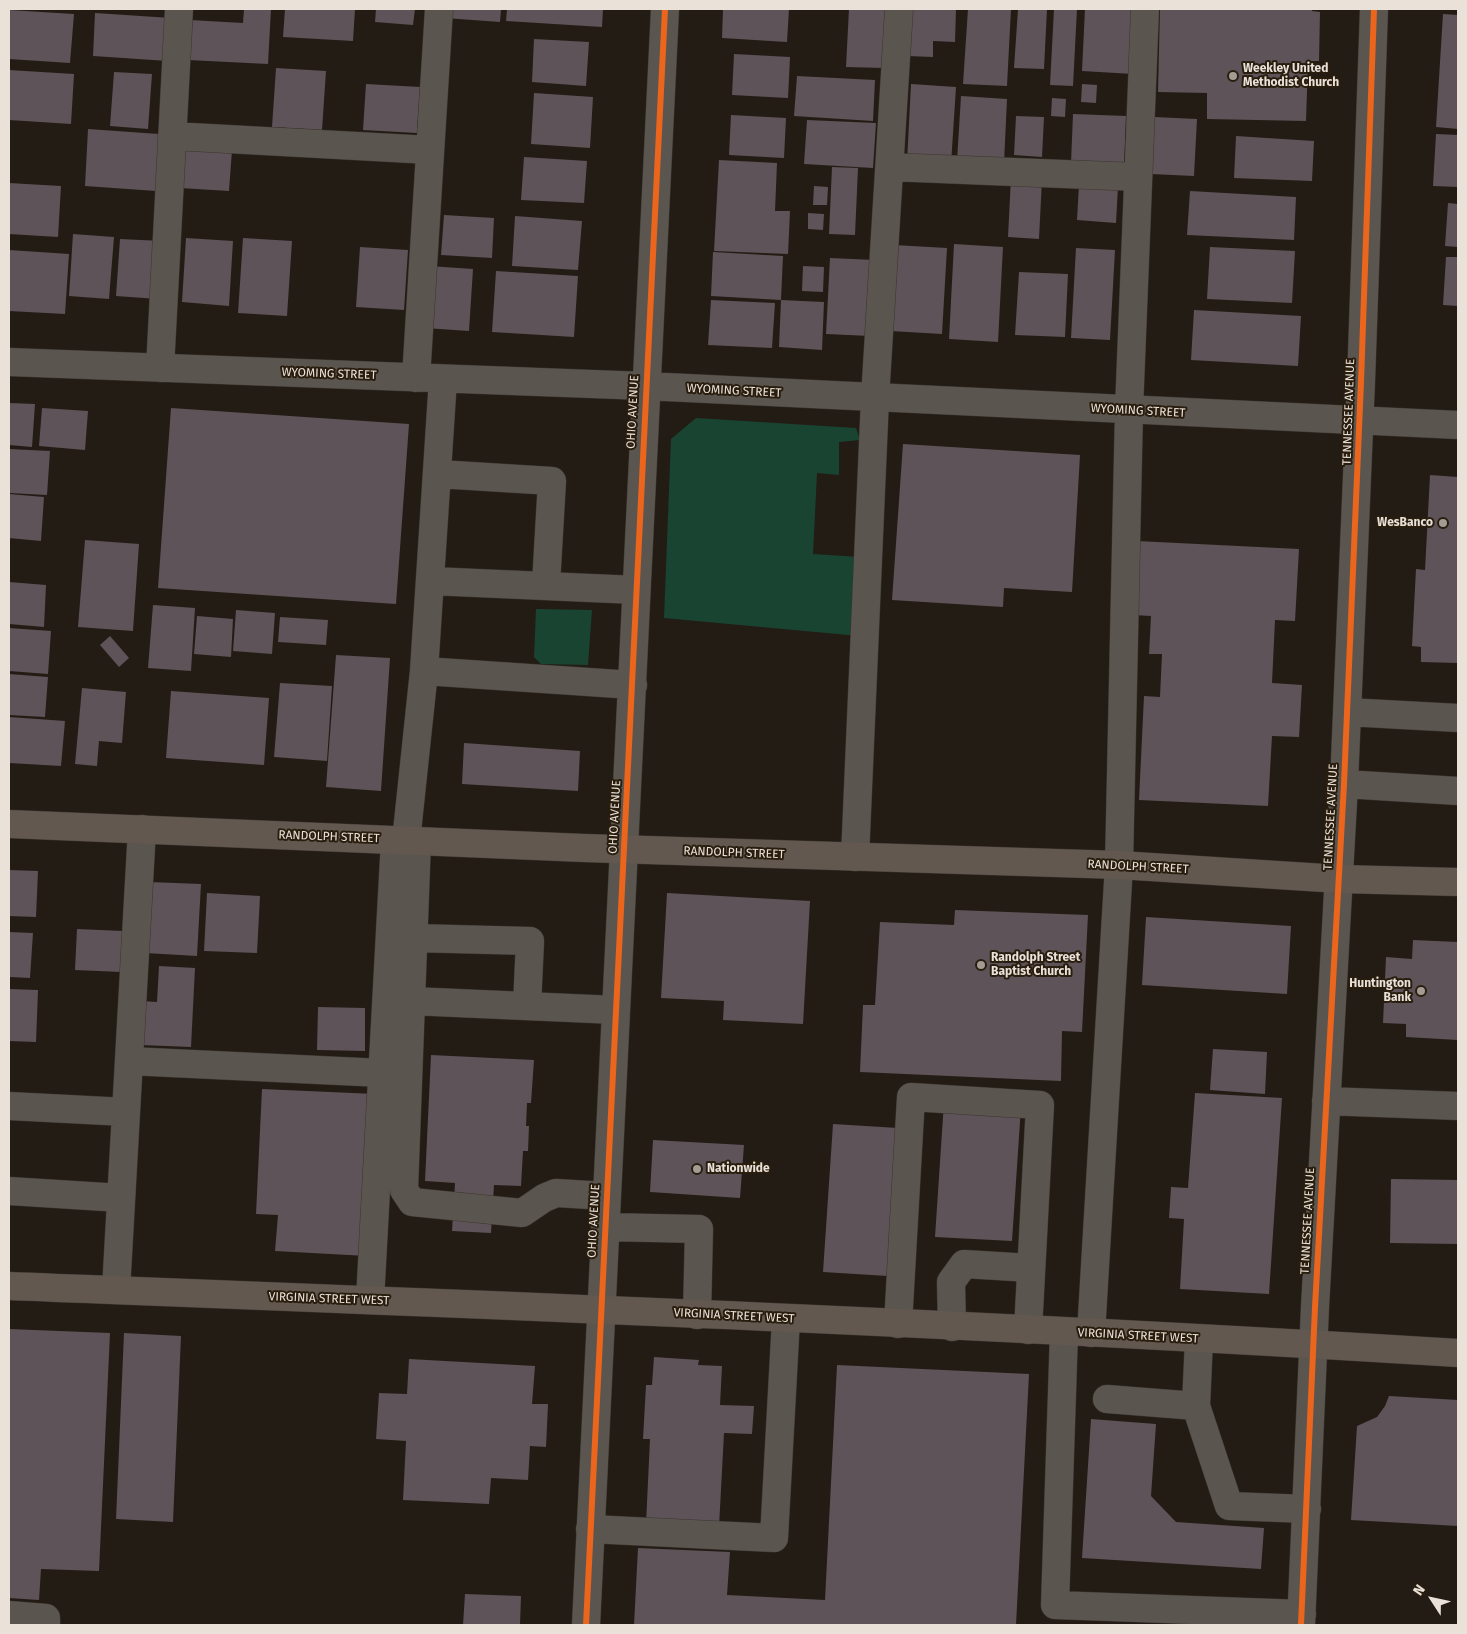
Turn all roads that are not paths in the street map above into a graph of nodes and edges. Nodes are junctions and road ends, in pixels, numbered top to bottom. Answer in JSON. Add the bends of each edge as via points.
{"nodes":[{"id":1,"x":179,"y":9,"type":"edge"},
{"id":2,"x":439,"y":9,"type":"edge"},
{"id":3,"x":665,"y":9,"type":"edge"},
{"id":4,"x":899,"y":9,"type":"edge"},
{"id":5,"x":1145,"y":9,"type":"edge"},
{"id":6,"x":1374,"y":9,"type":"edge"},
{"id":7,"x":172,"y":136,"type":"junction"},
{"id":8,"x":430,"y":150,"type":"junction"},
{"id":9,"x":890,"y":167,"type":"junction"},
{"id":10,"x":1138,"y":177,"type":"junction"},
{"id":11,"x":9,"y":362,"type":"edge"},
{"id":12,"x":160,"y":368,"type":"junction"},
{"id":13,"x":416,"y":378,"type":"junction"},
{"id":14,"x":443,"y":379,"type":"junction"},
{"id":15,"x":646,"y":386,"type":"junction"},
{"id":16,"x":875,"y":398,"type":"junction"},
{"id":17,"x":1129,"y":410,"type":"junction"},
{"id":18,"x":1360,"y":421,"type":"junction"},
{"id":19,"x":1458,"y":425,"type":"edge"},
{"id":20,"x":438,"y":474,"type":"junction"},
{"id":21,"x":431,"y":581,"type":"junction"},
{"id":22,"x":546,"y":584,"type":"junction"},
{"id":23,"x":636,"y":590,"type":"junction"},
{"id":24,"x":424,"y":671,"type":"junction"},
{"id":25,"x":633,"y":685,"type":"junction"},
{"id":26,"x":1347,"y":712,"type":"junction"},
{"id":27,"x":1458,"y":718,"type":"edge"},
{"id":28,"x":1344,"y":784,"type":"junction"},
{"id":29,"x":1458,"y":792,"type":"edge"},
{"id":30,"x":9,"y":824,"type":"edge"},
{"id":31,"x":142,"y":830,"type":"junction"},
{"id":32,"x":406,"y":840,"type":"junction"},
{"id":33,"x":625,"y":849,"type":"junction"},
{"id":34,"x":855,"y":857,"type":"junction"},
{"id":35,"x":1119,"y":865,"type":"junction"},
{"id":36,"x":1340,"y":879,"type":"junction"},
{"id":37,"x":1458,"y":882,"type":"edge"},
{"id":38,"x":414,"y":938,"type":"junction"},
{"id":39,"x":411,"y":1001,"type":"junction"},
{"id":40,"x":527,"y":1006,"type":"junction"},
{"id":41,"x":616,"y":1010,"type":"junction"},
{"id":42,"x":129,"y":1061,"type":"junction"},
{"id":43,"x":382,"y":1073,"type":"junction"},
{"id":44,"x":1326,"y":1100,"type":"junction"},
{"id":45,"x":9,"y":1106,"type":"edge"},
{"id":46,"x":1458,"y":1106,"type":"edge"},
{"id":47,"x":126,"y":1112,"type":"junction"},
{"id":48,"x":9,"y":1191,"type":"edge"},
{"id":49,"x":606,"y":1196,"type":"junction"},
{"id":50,"x":121,"y":1198,"type":"junction"},
{"id":51,"x":605,"y":1227,"type":"junction"},
{"id":52,"x":1032,"y":1268,"type":"junction"},
{"id":53,"x":9,"y":1286,"type":"edge"},
{"id":54,"x":116,"y":1290,"type":"junction"},
{"id":55,"x":370,"y":1300,"type":"junction"},
{"id":56,"x":600,"y":1310,"type":"junction"},
{"id":57,"x":697,"y":1315,"type":"junction"},
{"id":58,"x":786,"y":1319,"type":"junction"},
{"id":59,"x":898,"y":1324,"type":"junction"},
{"id":60,"x":952,"y":1326,"type":"junction"},
{"id":61,"x":1028,"y":1330,"type":"junction"},
{"id":62,"x":1064,"y":1332,"type":"junction"},
{"id":63,"x":1091,"y":1333,"type":"junction"},
{"id":64,"x":1199,"y":1339,"type":"junction"},
{"id":65,"x":1314,"y":1344,"type":"junction"},
{"id":66,"x":1458,"y":1353,"type":"edge"},
{"id":67,"x":1108,"y":1399,"type":"dead end"},
{"id":68,"x":1196,"y":1406,"type":"junction"},
{"id":69,"x":1307,"y":1509,"type":"junction"},
{"id":70,"x":590,"y":1529,"type":"junction"},
{"id":71,"x":9,"y":1615,"type":"edge"},
{"id":72,"x":1302,"y":1620,"type":"edge"},
{"id":73,"x":46,"y":1625,"type":"edge"},
{"id":74,"x":586,"y":1625,"type":"edge"}],
"edges":[{"from":1,"to":7,"type":"street"},
{"from":2,"to":8,"type":"street"},
{"from":3,"to":15,"type":"street","name":"OHIO AVENUE"},
{"from":4,"to":9,"type":"street"},
{"from":5,"to":10,"type":"street"},
{"from":6,"to":18,"type":"street","name":"TENNESSEE AVENUE"},
{"from":7,"to":8,"type":"street"},
{"from":7,"to":12,"type":"street"},
{"from":8,"to":13,"type":"street"},
{"from":9,"to":10,"type":"street"},
{"from":9,"to":16,"type":"street"},
{"from":10,"to":17,"type":"street"},
{"from":11,"to":12,"type":"street","name":"WYOMING STREET"},
{"from":12,"to":13,"type":"street","name":"WYOMING STREET"},
{"from":13,"to":14,"type":"street","name":"WYOMING STREET"},
{"from":14,"to":15,"type":"street","name":"WYOMING STREET"},
{"from":14,"to":20,"type":"street"},
{"from":15,"to":16,"type":"street","name":"WYOMING STREET"},
{"from":15,"to":23,"type":"street","name":"OHIO AVENUE"},
{"from":16,"to":17,"type":"street","name":"WYOMING STREET"},
{"from":16,"to":34,"type":"street"},
{"from":17,"to":18,"type":"street","name":"WYOMING STREET"},
{"from":17,"to":35,"type":"street"},
{"from":18,"to":19,"type":"street","name":"WYOMING STREET"},
{"from":18,"to":26,"type":"street","name":"TENNESSEE AVENUE"},
{"from":20,"to":21,"type":"street"},
{"from":20,"to":22,"type":"street","via":[[552,481]]},
{"from":21,"to":22,"type":"street"},
{"from":21,"to":24,"type":"street"},
{"from":22,"to":23,"type":"street"},
{"from":23,"to":25,"type":"street","name":"OHIO AVENUE"},
{"from":24,"to":25,"type":"street"},
{"from":24,"to":32,"type":"street"},
{"from":25,"to":33,"type":"street","name":"OHIO AVENUE"},
{"from":26,"to":27,"type":"street"},
{"from":26,"to":28,"type":"street","name":"TENNESSEE AVENUE"},
{"from":28,"to":29,"type":"street"},
{"from":28,"to":36,"type":"street","name":"TENNESSEE AVENUE"},
{"from":30,"to":31,"type":"main road","name":"RANDOLPH STREET"},
{"from":31,"to":32,"type":"main road","name":"RANDOLPH STREET"},
{"from":31,"to":42,"type":"street"},
{"from":32,"to":33,"type":"main road","name":"RANDOLPH STREET"},
{"from":32,"to":38,"type":"street"},
{"from":32,"to":43,"type":"street"},
{"from":33,"to":34,"type":"main road","name":"RANDOLPH STREET"},
{"from":33,"to":41,"type":"street","name":"OHIO AVENUE"},
{"from":34,"to":35,"type":"main road","name":"RANDOLPH STREET"},
{"from":35,"to":36,"type":"main road","name":"RANDOLPH STREET"},
{"from":35,"to":63,"type":"street"},
{"from":36,"to":37,"type":"main road","name":"RANDOLPH STREET"},
{"from":36,"to":44,"type":"street","name":"TENNESSEE AVENUE"},
{"from":38,"to":39,"type":"street"},
{"from":38,"to":40,"type":"street","via":[[530,941]]},
{"from":39,"to":40,"type":"street"},
{"from":39,"to":49,"type":"street","via":[[404,1190],[412,1202],[522,1213],[556,1193]]},
{"from":40,"to":41,"type":"street"},
{"from":41,"to":49,"type":"street","name":"OHIO AVENUE"},
{"from":42,"to":43,"type":"street"},
{"from":42,"to":47,"type":"street"},
{"from":43,"to":55,"type":"street"},
{"from":44,"to":46,"type":"street"},
{"from":44,"to":65,"type":"street","name":"TENNESSEE AVENUE"},
{"from":45,"to":47,"type":"street"},
{"from":47,"to":50,"type":"street"},
{"from":48,"to":50,"type":"street"},
{"from":49,"to":51,"type":"street","name":"OHIO AVENUE"},
{"from":50,"to":54,"type":"street"},
{"from":51,"to":56,"type":"street","name":"OHIO AVENUE"},
{"from":51,"to":57,"type":"street","via":[[699,1229]]},
{"from":52,"to":59,"type":"street","via":[[1040,1105],[911,1097]]},
{"from":52,"to":60,"type":"street","via":[[964,1264],[951,1282]]},
{"from":52,"to":61,"type":"street"},
{"from":53,"to":54,"type":"main road","name":"VIRGINIA STREET WEST"},
{"from":54,"to":55,"type":"main road","name":"VIRGINIA STREET WEST"},
{"from":55,"to":56,"type":"main road","name":"VIRGINIA STREET WEST"},
{"from":56,"to":57,"type":"main road","name":"VIRGINIA STREET WEST"},
{"from":56,"to":70,"type":"street","name":"OHIO AVENUE"},
{"from":57,"to":58,"type":"main road","name":"VIRGINIA STREET WEST"},
{"from":58,"to":59,"type":"main road","name":"VIRGINIA STREET WEST"},
{"from":58,"to":70,"type":"street","via":[[774,1538]]},
{"from":59,"to":60,"type":"main road","name":"VIRGINIA STREET WEST"},
{"from":60,"to":61,"type":"main road","name":"VIRGINIA STREET WEST"},
{"from":61,"to":62,"type":"main road","name":"VIRGINIA STREET WEST"},
{"from":62,"to":63,"type":"main road","name":"VIRGINIA STREET WEST"},
{"from":62,"to":72,"type":"street","via":[[1055,1605]]},
{"from":63,"to":64,"type":"main road","name":"VIRGINIA STREET WEST"},
{"from":64,"to":65,"type":"main road","name":"VIRGINIA STREET WEST"},
{"from":64,"to":68,"type":"street"},
{"from":65,"to":66,"type":"main road","name":"VIRGINIA STREET WEST"},
{"from":65,"to":69,"type":"street","name":"TENNESSEE AVENUE"},
{"from":67,"to":68,"type":"street"},
{"from":68,"to":69,"type":"street","via":[[1229,1506]]},
{"from":69,"to":72,"type":"street","name":"TENNESSEE AVENUE"},
{"from":70,"to":74,"type":"street","name":"OHIO AVENUE"},
{"from":71,"to":73,"type":"street","via":[[46,1618]]}]}
